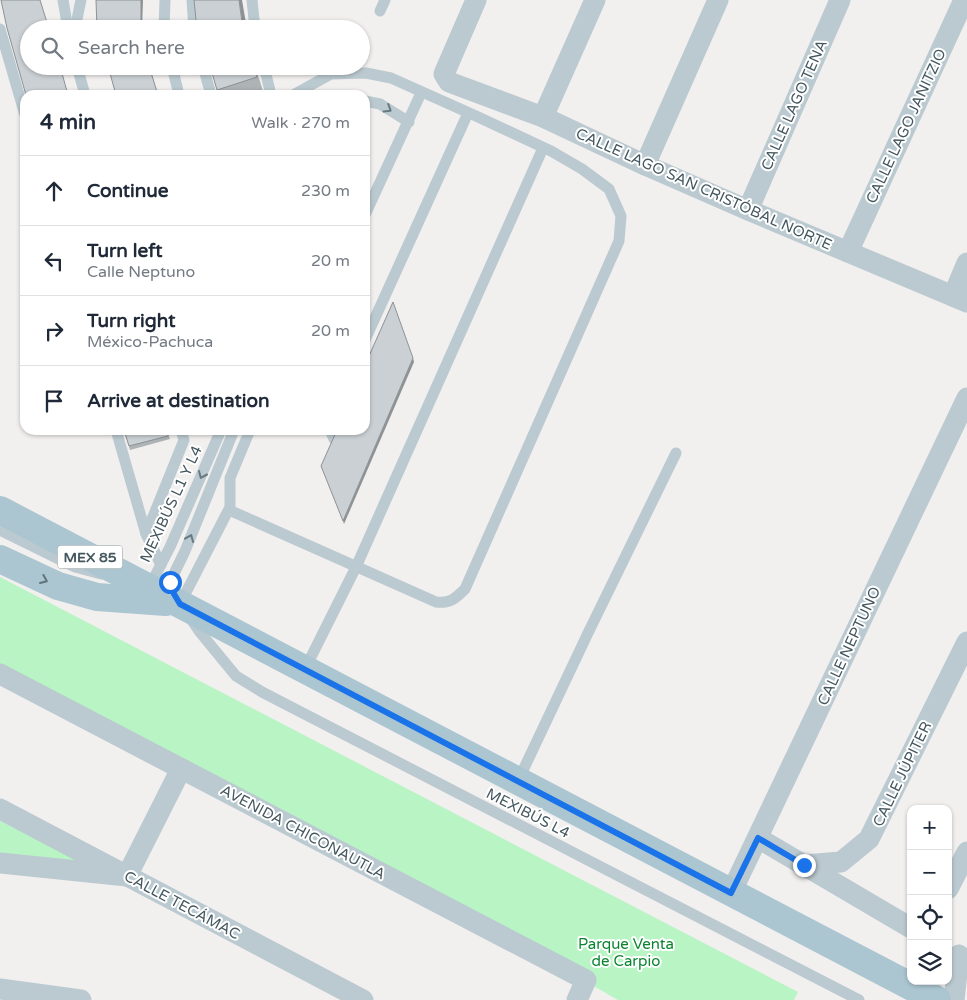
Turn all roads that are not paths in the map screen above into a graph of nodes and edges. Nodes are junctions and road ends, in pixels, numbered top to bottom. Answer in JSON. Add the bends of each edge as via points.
{"nodes":[{"id":1,"x":63,"y":0,"type":"edge"},
{"id":2,"x":81,"y":0,"type":"edge"},
{"id":3,"x":165,"y":0,"type":"edge"},
{"id":4,"x":192,"y":0,"type":"edge"},
{"id":5,"x":252,"y":0,"type":"edge"},
{"id":6,"x":476,"y":0,"type":"edge"},
{"id":7,"x":595,"y":0,"type":"edge"},
{"id":8,"x":718,"y":0,"type":"edge"},
{"id":9,"x":840,"y":0,"type":"edge"},
{"id":10,"x":964,"y":0,"type":"edge"},
{"id":11,"x":66,"y":20,"type":"edge"},
{"id":12,"x":77,"y":20,"type":"edge"},
{"id":13,"x":164,"y":20,"type":"edge"},
{"id":14,"x":193,"y":20,"type":"edge"},
{"id":15,"x":254,"y":20,"type":"edge"},
{"id":16,"x":0,"y":29,"type":"edge"},
{"id":17,"x":370,"y":74,"type":"edge"},
{"id":18,"x":79,"y":75,"type":"edge"},
{"id":19,"x":174,"y":75,"type":"edge"},
{"id":20,"x":205,"y":75,"type":"edge"},
{"id":21,"x":266,"y":75,"type":"edge"},
{"id":22,"x":329,"y":75,"type":"edge"},
{"id":23,"x":84,"y":90,"type":"edge"},
{"id":24,"x":178,"y":90,"type":"edge"},
{"id":25,"x":209,"y":90,"type":"edge"},
{"id":26,"x":270,"y":90,"type":"edge"},
{"id":27,"x":302,"y":90,"type":"edge"},
{"id":28,"x":421,"y":93,"type":"junction"},
{"id":29,"x":20,"y":98,"type":"edge"},
{"id":30,"x":370,"y":102,"type":"edge"},
{"id":31,"x":468,"y":113,"type":"junction"},
{"id":32,"x":543,"y":117,"type":"junction"},
{"id":33,"x":409,"y":122,"type":"junction"},
{"id":34,"x":543,"y":148,"type":"junction"},
{"id":35,"x":645,"y":165,"type":"junction"},
{"id":36,"x":370,"y":204,"type":"edge"},
{"id":37,"x":748,"y":210,"type":"junction"},
{"id":38,"x":848,"y":252,"type":"junction"},
{"id":39,"x":967,"y":263,"type":"edge"},
{"id":40,"x":960,"y":299,"type":"edge"},
{"id":41,"x":370,"y":329,"type":"edge"},
{"id":42,"x":967,"y":398,"type":"edge"},
{"id":43,"x":117,"y":435,"type":"edge"},
{"id":44,"x":184,"y":435,"type":"edge"},
{"id":45,"x":220,"y":435,"type":"edge"},
{"id":46,"x":232,"y":435,"type":"edge"},
{"id":47,"x":248,"y":435,"type":"edge"},
{"id":48,"x":676,"y":453,"type":"dead end"},
{"id":49,"x":0,"y":510,"type":"edge"},
{"id":50,"x":229,"y":510,"type":"junction"},
{"id":51,"x":0,"y":518,"type":"edge"},
{"id":52,"x":0,"y":530,"type":"edge"},
{"id":53,"x":146,"y":534,"type":"junction"},
{"id":54,"x":0,"y":559,"type":"edge"},
{"id":55,"x":356,"y":567,"type":"junction"},
{"id":56,"x":122,"y":573,"type":"junction"},
{"id":57,"x":165,"y":586,"type":"junction"},
{"id":58,"x":967,"y":642,"type":"edge"},
{"id":59,"x":305,"y":670,"type":"junction"},
{"id":60,"x":0,"y":674,"type":"edge"},
{"id":61,"x":181,"y":769,"type":"junction"},
{"id":62,"x":518,"y":781,"type":"junction"},
{"id":63,"x":0,"y":809,"type":"edge"},
{"id":64,"x":758,"y":838,"type":"junction"},
{"id":65,"x":967,"y":852,"type":"edge"},
{"id":66,"x":0,"y":863,"type":"edge"},
{"id":67,"x":804,"y":865,"type":"junction"},
{"id":68,"x":127,"y":876,"type":"junction"},
{"id":69,"x":952,"y":881,"type":"edge"},
{"id":70,"x":731,"y":893,"type":"junction"},
{"id":71,"x":907,"y":926,"type":"edge"},
{"id":72,"x":958,"y":954,"type":"edge"},
{"id":73,"x":0,"y":989,"type":"edge"},
{"id":74,"x":82,"y":1000,"type":"edge"},
{"id":75,"x":363,"y":1000,"type":"edge"},
{"id":76,"x":576,"y":1000,"type":"edge"},
{"id":77,"x":859,"y":1000,"type":"edge"},
{"id":78,"x":937,"y":1000,"type":"edge"},
{"id":79,"x":954,"y":1000,"type":"edge"}],
"edges":[{"from":1,"to":11,"type":"lane"},
{"from":2,"to":12,"type":"lane"},
{"from":3,"to":13,"type":"lane"},
{"from":4,"to":14,"type":"lane"},
{"from":5,"to":15,"type":"lane"},
{"from":6,"to":32,"type":"street","name":"CALLE LAGO SAN CRISTÓBAL NORTE","via":[[444,74],[449,82]]},
{"from":7,"to":32,"type":"street"},
{"from":8,"to":35,"type":"street"},
{"from":9,"to":37,"type":"street","name":"CALLE LAGO TENA"},
{"from":10,"to":38,"type":"street","name":"CALLE LAGO JANITZIO"},
{"from":16,"to":29,"type":"lane"},
{"from":17,"to":28,"type":"lane","via":[[391,78]]},
{"from":18,"to":23,"type":"lane"},
{"from":19,"to":24,"type":"lane"},
{"from":20,"to":25,"type":"lane"},
{"from":21,"to":26,"type":"lane"},
{"from":22,"to":27,"type":"lane"},
{"from":28,"to":31,"type":"lane"},
{"from":28,"to":33,"type":"lane"},
{"from":30,"to":33,"type":"lane","one_way":true,"via":[[380,104]]},
{"from":31,"to":34,"type":"lane"},
{"from":31,"to":41,"type":"lane"},
{"from":32,"to":35,"type":"street","name":"CALLE LAGO SAN CRISTÓBAL NORTE"},
{"from":33,"to":36,"type":"lane"},
{"from":34,"to":55,"type":"lane"},
{"from":34,"to":55,"type":"lane","via":[[582,169],[609,189],[621,216],[619,241],[466,589],[454,600],[436,602]]},
{"from":35,"to":37,"type":"street","name":"CALLE LAGO SAN CRISTÓBAL NORTE"},
{"from":37,"to":38,"type":"street","name":"CALLE LAGO SAN CRISTÓBAL NORTE"},
{"from":38,"to":40,"type":"street","name":"CALLE LAGO SAN CRISTÓBAL NORTE"},
{"from":39,"to":40,"type":"street"},
{"from":42,"to":64,"type":"street","name":"CALLE NEPTUNO"},
{"from":43,"to":53,"type":"lane"},
{"from":44,"to":53,"type":"lane"},
{"from":45,"to":57,"type":"lane","name":"MEXIBÚS L1 Y L4","one_way":true},
{"from":57,"to":46,"type":"lane","name":"MEXIBÚS L1 Y L4","one_way":true,"via":[[185,551]]},
{"from":47,"to":50,"type":"lane","via":[[230,478]]},
{"from":48,"to":62,"type":"lane"},
{"from":49,"to":56,"type":"main road","number":"MEX 85"},
{"from":50,"to":55,"type":"lane"},
{"from":50,"to":57,"type":"lane"},
{"from":51,"to":56,"type":"lane","name":"MEXIBÚS L1 Y L4","via":[[76,557]]},
{"from":52,"to":57,"type":"lane","via":[[75,567]]},
{"from":53,"to":57,"type":"lane"},
{"from":54,"to":57,"type":"main road","number":"MEX 85","one_way":true,"via":[[58,586],[97,596]]},
{"from":55,"to":59,"type":"lane"},
{"from":56,"to":57,"type":"main road","number":"MEX 85"},
{"from":57,"to":59,"type":"main road","number":"MEX 85"},
{"from":57,"to":77,"type":"lane","name":"MEXIBÚS L4","via":[[236,676],[262,692]]},
{"from":58,"to":67,"type":"street","name":"CALLE JÚPITER","via":[[869,839],[841,862]]},
{"from":59,"to":62,"type":"main road","number":"MEX 85"},
{"from":60,"to":61,"type":"street","name":"AVENIDA CHICONAUTLA"},
{"from":61,"to":68,"type":"street"},
{"from":61,"to":76,"type":"street","name":"AVENIDA CHICONAUTLA","via":[[586,980]]},
{"from":62,"to":70,"type":"main road","number":"MEX 85"},
{"from":63,"to":68,"type":"street","name":"CALLE TECÁMAC"},
{"from":64,"to":67,"type":"street"},
{"from":64,"to":70,"type":"street","name":"CALLE NEPTUNO"},
{"from":65,"to":69,"type":"street"},
{"from":66,"to":68,"type":"street"},
{"from":67,"to":71,"type":"street"},
{"from":68,"to":75,"type":"street","name":"CALLE TECÁMAC"},
{"from":70,"to":78,"type":"main road","number":"MEX 85"},
{"from":72,"to":79,"type":"street"},
{"from":73,"to":74,"type":"street"}]}
